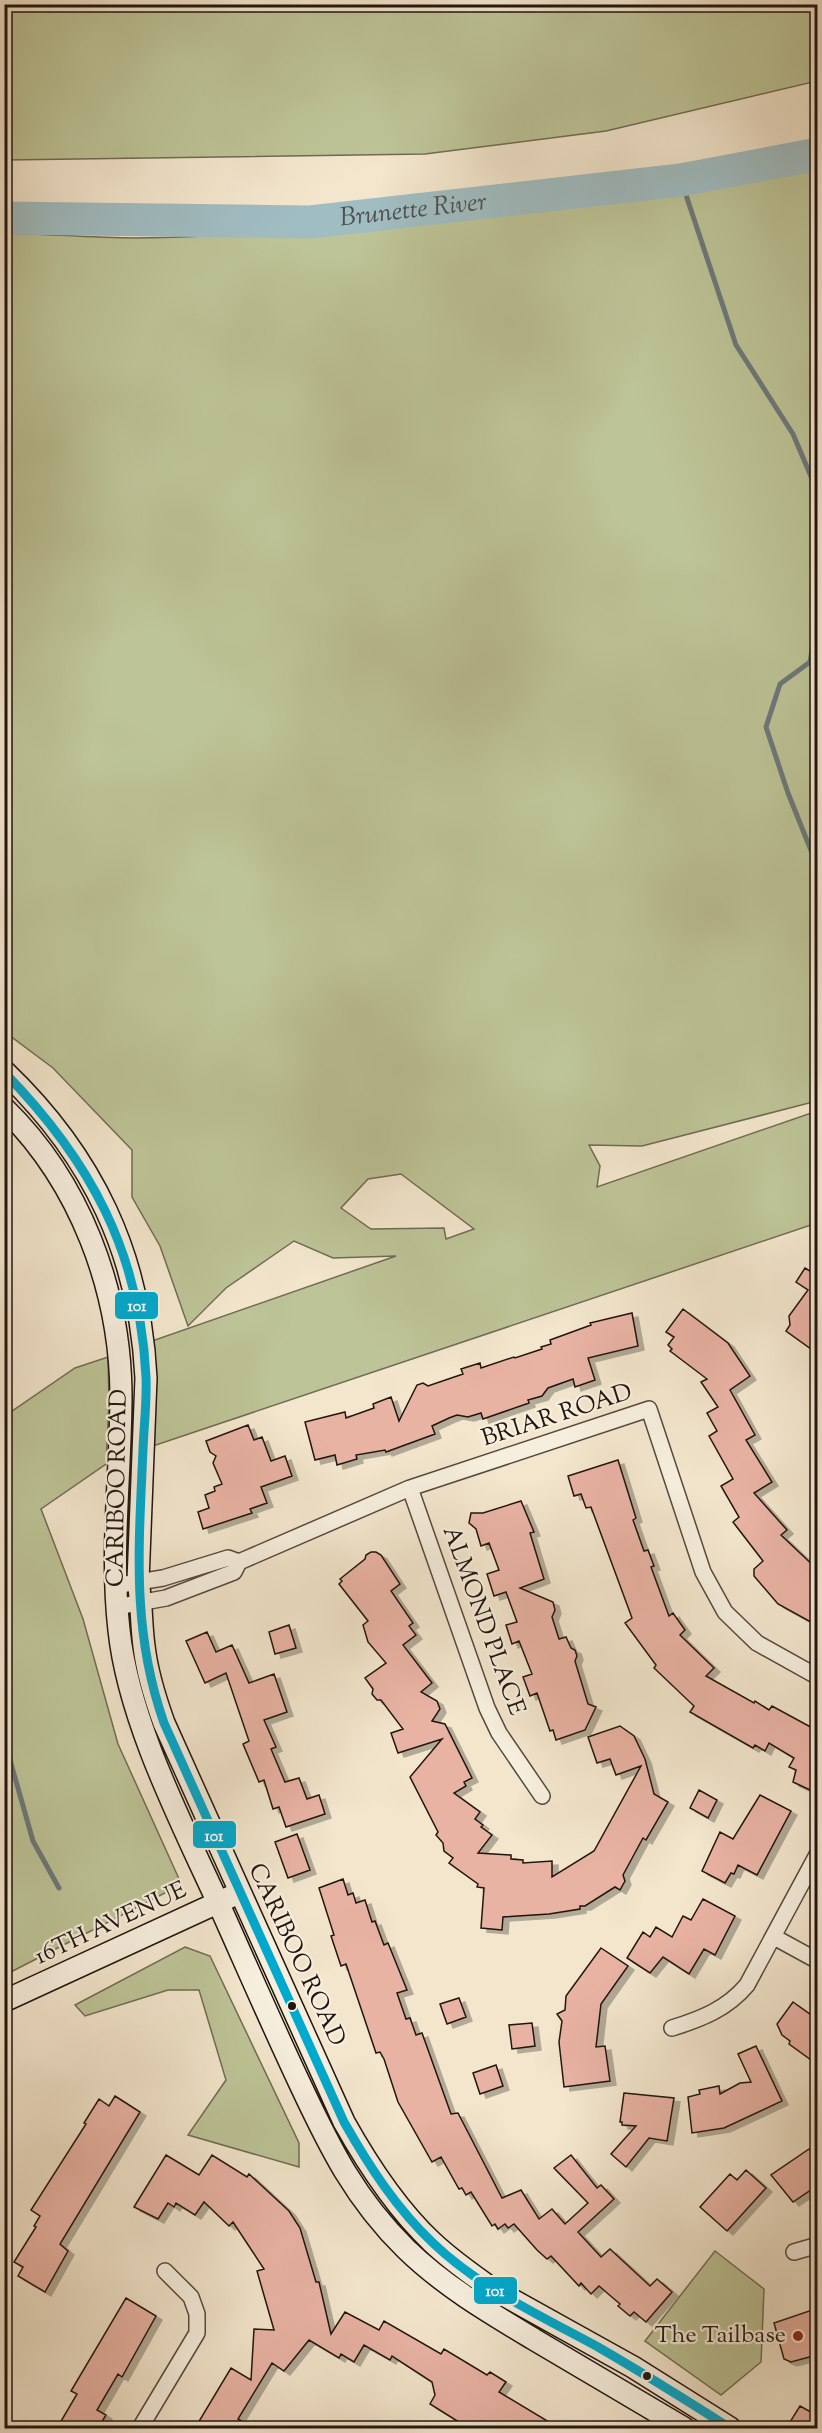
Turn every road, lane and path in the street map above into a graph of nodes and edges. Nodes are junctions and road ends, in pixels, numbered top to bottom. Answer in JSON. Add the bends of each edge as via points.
{"nodes":[{"id":1,"x":4,"y":1071,"type":"edge"},
{"id":2,"x":4,"y":1108,"type":"edge"},
{"id":3,"x":410,"y":1488,"type":"junction"},
{"id":4,"x":239,"y":1562,"type":"junction"},
{"id":5,"x":138,"y":1581,"type":"junction"},
{"id":6,"x":115,"y":1596,"type":"junction"},
{"id":7,"x":142,"y":1603,"type":"junction"},
{"id":8,"x":818,"y":1677,"type":"edge"},
{"id":9,"x":542,"y":1796,"type":"dead end"},
{"id":10,"x":818,"y":1853,"type":"edge"},
{"id":11,"x":239,"y":1892,"type":"junction"},
{"id":12,"x":218,"y":1903,"type":"junction"},
{"id":13,"x":774,"y":1937,"type":"junction"},
{"id":14,"x":818,"y":1961,"type":"edge"},
{"id":15,"x":4,"y":2001,"type":"edge"},
{"id":16,"x":672,"y":2028,"type":"dead end"},
{"id":17,"x":818,"y":2245,"type":"edge"},
{"id":18,"x":794,"y":2252,"type":"dead end"},
{"id":19,"x":165,"y":2271,"type":"dead end"},
{"id":20,"x":140,"y":2428,"type":"edge"},
{"id":21,"x":684,"y":2428,"type":"edge"},
{"id":22,"x":730,"y":2428,"type":"edge"}],
"edges":[{"from":1,"to":5,"type":"street","name":"CARIBOO ROAD","via":[[48,1116],[89,1176],[118,1238],[136,1298],[146,1378]]},
{"from":2,"to":6,"type":"street","name":"CARIBOO ROAD","via":[[30,1136],[63,1184],[96,1253],[106,1284],[121,1392]]},
{"from":3,"to":4,"type":"street","name":"BRIAR ROAD"},
{"from":3,"to":8,"type":"street","name":"BRIAR ROAD","via":[[649,1409],[703,1572],[725,1612],[757,1643]]},
{"from":3,"to":9,"type":"street","name":"ALMOND PLACE","via":[[487,1707],[499,1733]]},
{"from":4,"to":5,"type":"street","name":"BRIAR ROAD","via":[[228,1558],[163,1578]]},
{"from":4,"to":7,"type":"street","name":"BRIAR ROAD","via":[[234,1572]]},
{"from":5,"to":6,"type":"street","name":"BRIAR ROAD"},
{"from":5,"to":7,"type":"street","name":"CARIBOO ROAD"},
{"from":6,"to":7,"type":"street","name":"BRIAR ROAD"},
{"from":6,"to":12,"type":"street","name":"CARIBOO ROAD","via":[[124,1668],[152,1754]]},
{"from":7,"to":11,"type":"street","name":"CARIBOO ROAD","via":[[144,1647],[153,1692]]},
{"from":10,"to":13,"type":"street"},
{"from":11,"to":12,"type":"street","name":"16TH AVENUE"},
{"from":11,"to":22,"type":"street","name":"CARIBOO ROAD","via":[[344,2122],[380,2180],[433,2243],[491,2288],[633,2367]]},
{"from":12,"to":15,"type":"street","name":"16TH AVENUE"},
{"from":12,"to":21,"type":"street","name":"CARIBOO ROAD","via":[[336,2160],[380,2221],[406,2249],[473,2302]]},
{"from":13,"to":14,"type":"street"},
{"from":13,"to":16,"type":"street","via":[[747,1985],[732,2000],[698,2020]]},
{"from":17,"to":18,"type":"street"},
{"from":19,"to":20,"type":"street","via":[[191,2297],[197,2314],[197,2333]]}]}
